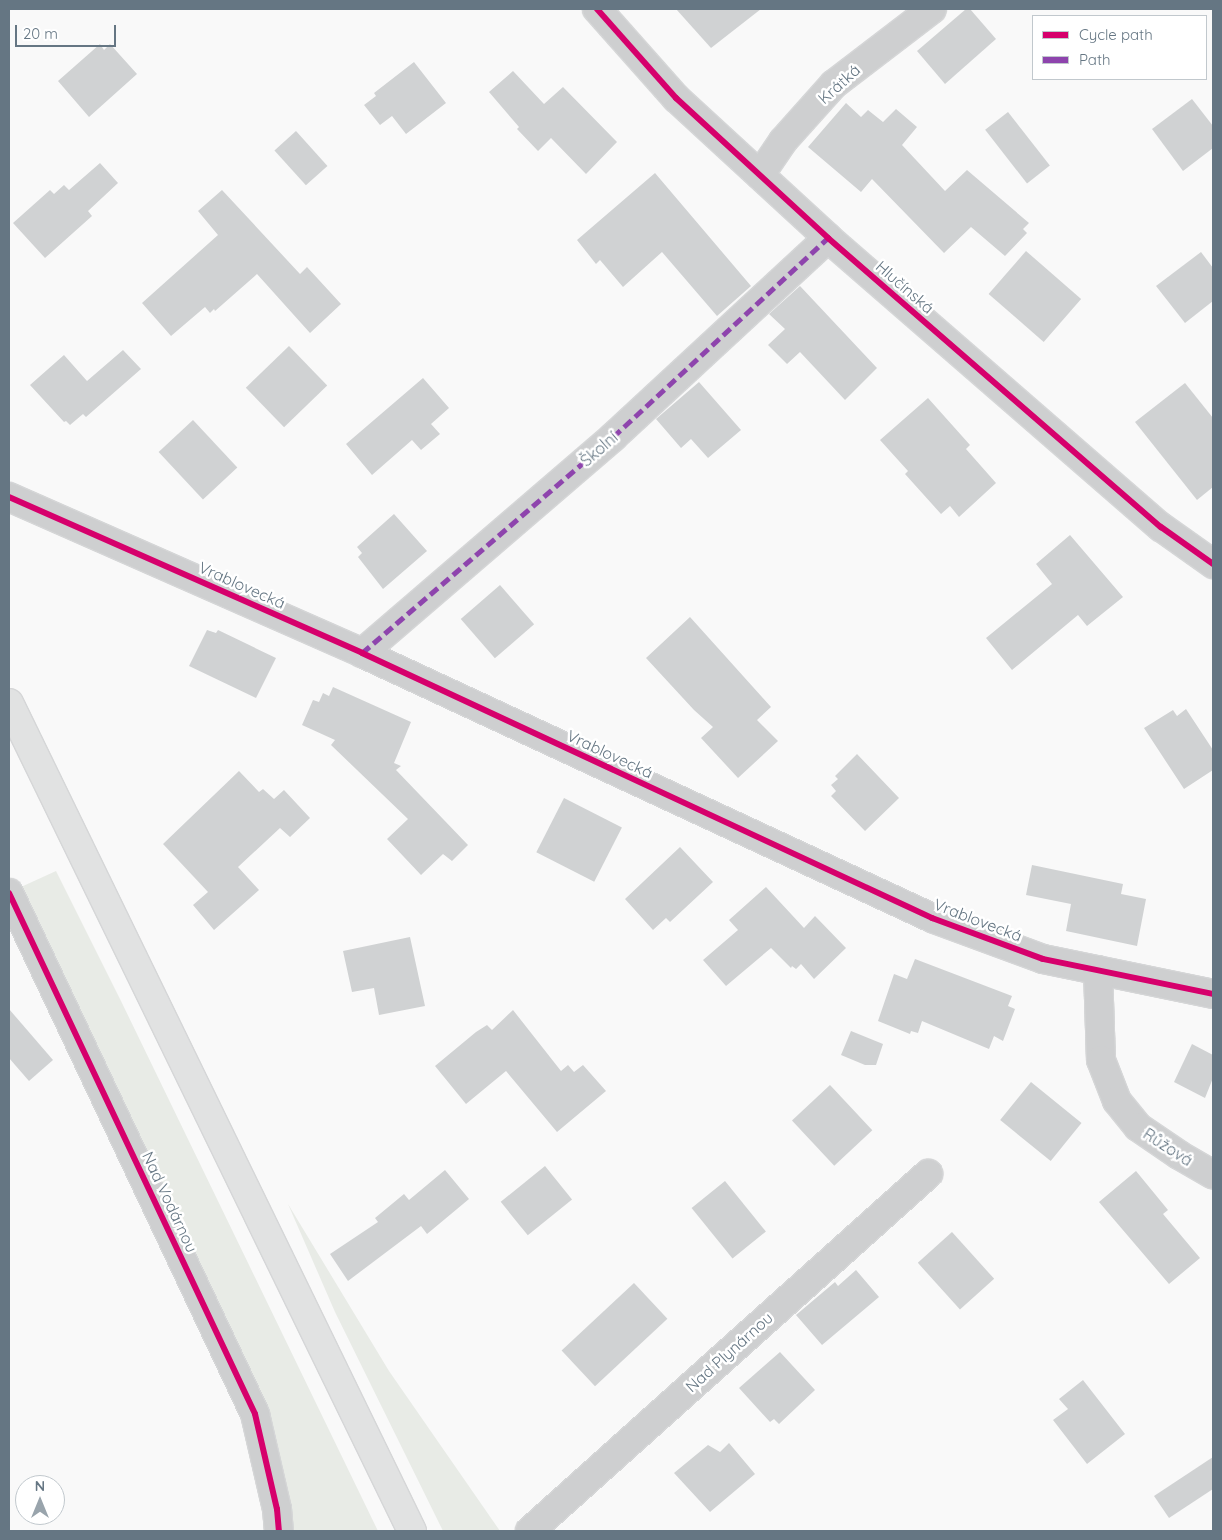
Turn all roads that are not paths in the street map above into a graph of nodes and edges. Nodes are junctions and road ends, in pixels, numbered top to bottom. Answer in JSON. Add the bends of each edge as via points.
{"nodes":[{"id":1,"x":597,"y":9,"type":"edge"},
{"id":2,"x":932,"y":9,"type":"edge"},
{"id":3,"x":760,"y":174,"type":"junction"},
{"id":4,"x":828,"y":238,"type":"junction"},
{"id":5,"x":9,"y":497,"type":"edge"},
{"id":6,"x":1213,"y":564,"type":"edge"},
{"id":7,"x":362,"y":653,"type":"junction"},
{"id":8,"x":9,"y":704,"type":"edge"},
{"id":9,"x":12,"y":908,"type":"edge"},
{"id":10,"x":1098,"y":970,"type":"junction"},
{"id":11,"x":1213,"y":994,"type":"edge"},
{"id":12,"x":928,"y":1174,"type":"dead end"},
{"id":13,"x":1213,"y":1175,"type":"edge"},
{"id":14,"x":279,"y":1531,"type":"edge"},
{"id":15,"x":412,"y":1531,"type":"edge"},
{"id":16,"x":530,"y":1531,"type":"edge"}],
"edges":[{"from":1,"to":3,"type":"street","name":"Hlučínská","via":[[676,98]]},
{"from":2,"to":3,"type":"street","name":"Krátká","via":[[834,84],[783,142]]},
{"from":3,"to":4,"type":"street","name":"Hlučínská"},
{"from":4,"to":6,"type":"street","name":"Hlučínská","via":[[1160,526]]},
{"from":4,"to":7,"type":"street","name":"Školní","via":[[613,437]]},
{"from":5,"to":7,"type":"street","name":"Vrablovecká"},
{"from":7,"to":10,"type":"street","name":"Vrablovecká","via":[[932,918],[1043,959]]},
{"from":8,"to":15,"type":"main road"},
{"from":9,"to":14,"type":"street","name":"Nad Vodárnou","via":[[255,1414]]},
{"from":10,"to":11,"type":"street","name":"Vrablovecká"},
{"from":10,"to":13,"type":"street","name":"Růžová","via":[[1101,1060],[1118,1101],[1138,1127]]},
{"from":12,"to":16,"type":"street","name":"Nad Plynárnou"}]}
